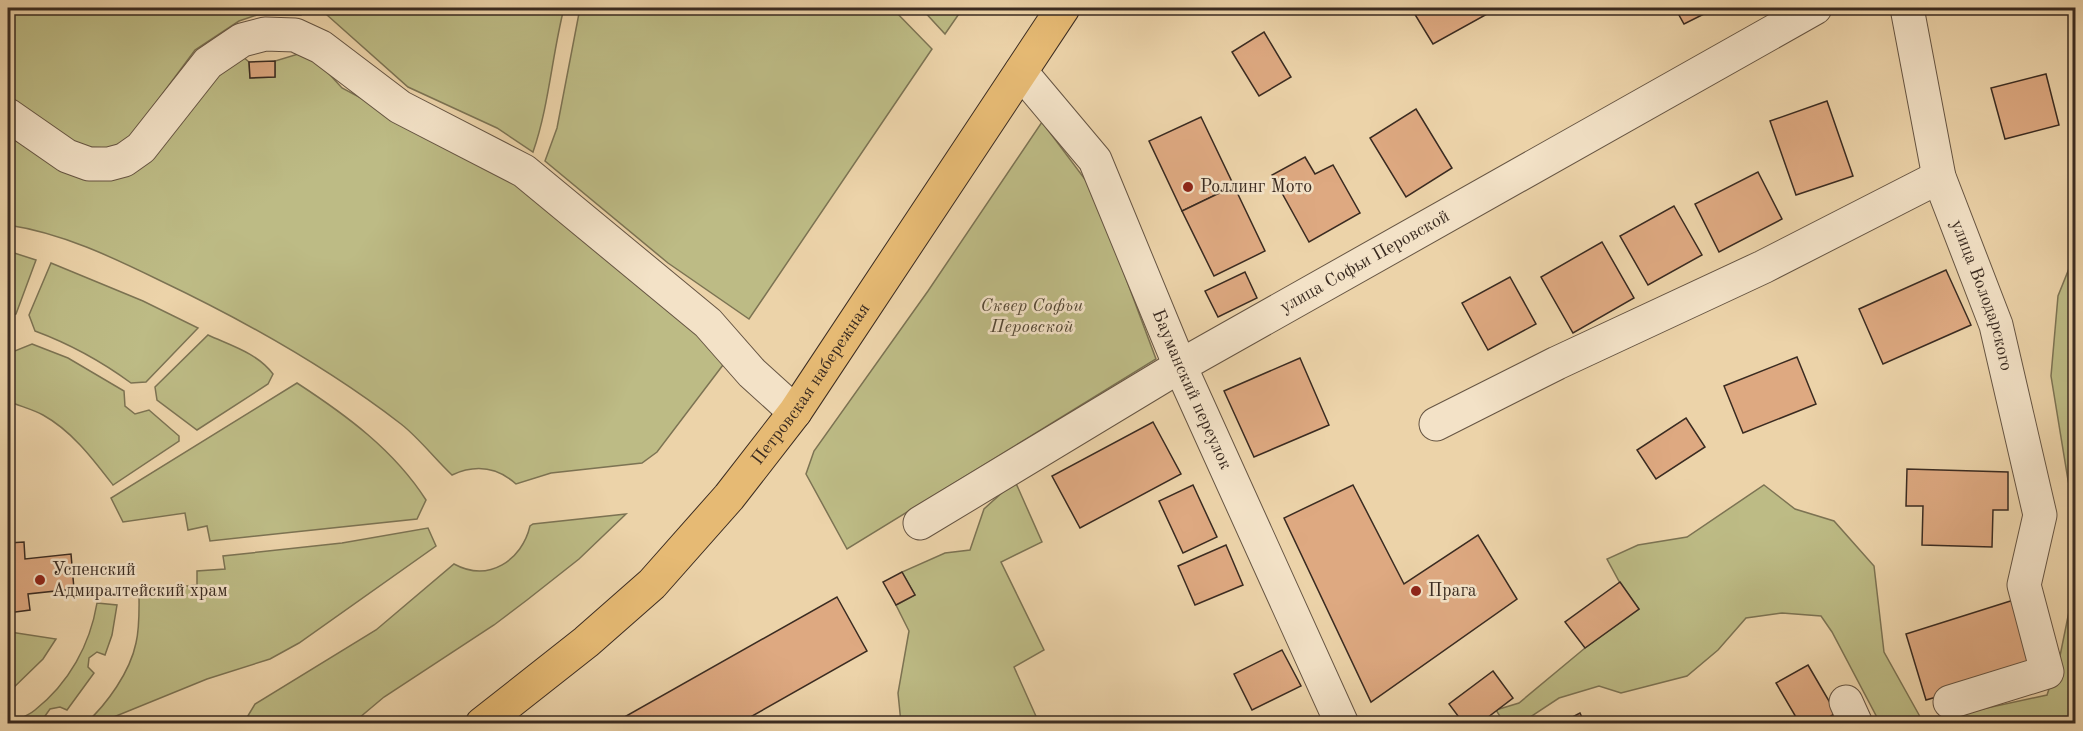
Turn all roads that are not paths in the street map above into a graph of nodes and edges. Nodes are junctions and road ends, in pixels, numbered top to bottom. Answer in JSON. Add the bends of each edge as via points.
{"nodes":[{"id":1,"x":1063,"y":8,"type":"edge"},
{"id":2,"x":1815,"y":8,"type":"edge"},
{"id":3,"x":1906,"y":8,"type":"edge"},
{"id":4,"x":1021,"y":72,"type":"junction"},
{"id":5,"x":8,"y":115,"type":"edge"},
{"id":6,"x":1939,"y":177,"type":"junction"},
{"id":7,"x":1180,"y":366,"type":"junction"},
{"id":8,"x":795,"y":411,"type":"junction"},
{"id":9,"x":1436,"y":424,"type":"dead end"},
{"id":10,"x":920,"y":522,"type":"dead end"},
{"id":11,"x":1950,"y":702,"type":"dead end"},
{"id":12,"x":495,"y":719,"type":"edge"},
{"id":13,"x":1342,"y":723,"type":"edge"}],
"edges":[{"from":1,"to":4,"type":"main road","name":"Петровская набережная"},
{"from":2,"to":7,"type":"street","name":"улица Софьи Перовской"},
{"from":3,"to":6,"type":"street","name":"улица Володарского"},
{"from":4,"to":7,"type":"street","name":"Бауманский переулок","via":[[1095,160]]},
{"from":4,"to":8,"type":"main road","name":"Петровская набережная"},
{"from":5,"to":8,"type":"street","via":[[67,156],[89,164],[124,160],[141,148],[208,63],[242,40],[265,34],[295,35],[321,47],[400,106],[524,171],[708,323],[752,373]]},
{"from":6,"to":9,"type":"street"},
{"from":6,"to":11,"type":"street","name":"улица Володарского","via":[[1996,325],[2040,515],[2024,585],[2047,672]]},
{"from":7,"to":10,"type":"street","name":"улица Софьи Перовской"},
{"from":7,"to":13,"type":"street","name":"Бауманский переулок"},
{"from":8,"to":12,"type":"main road","name":"Петровская набережная","via":[[729,497],[652,584]]}]}
